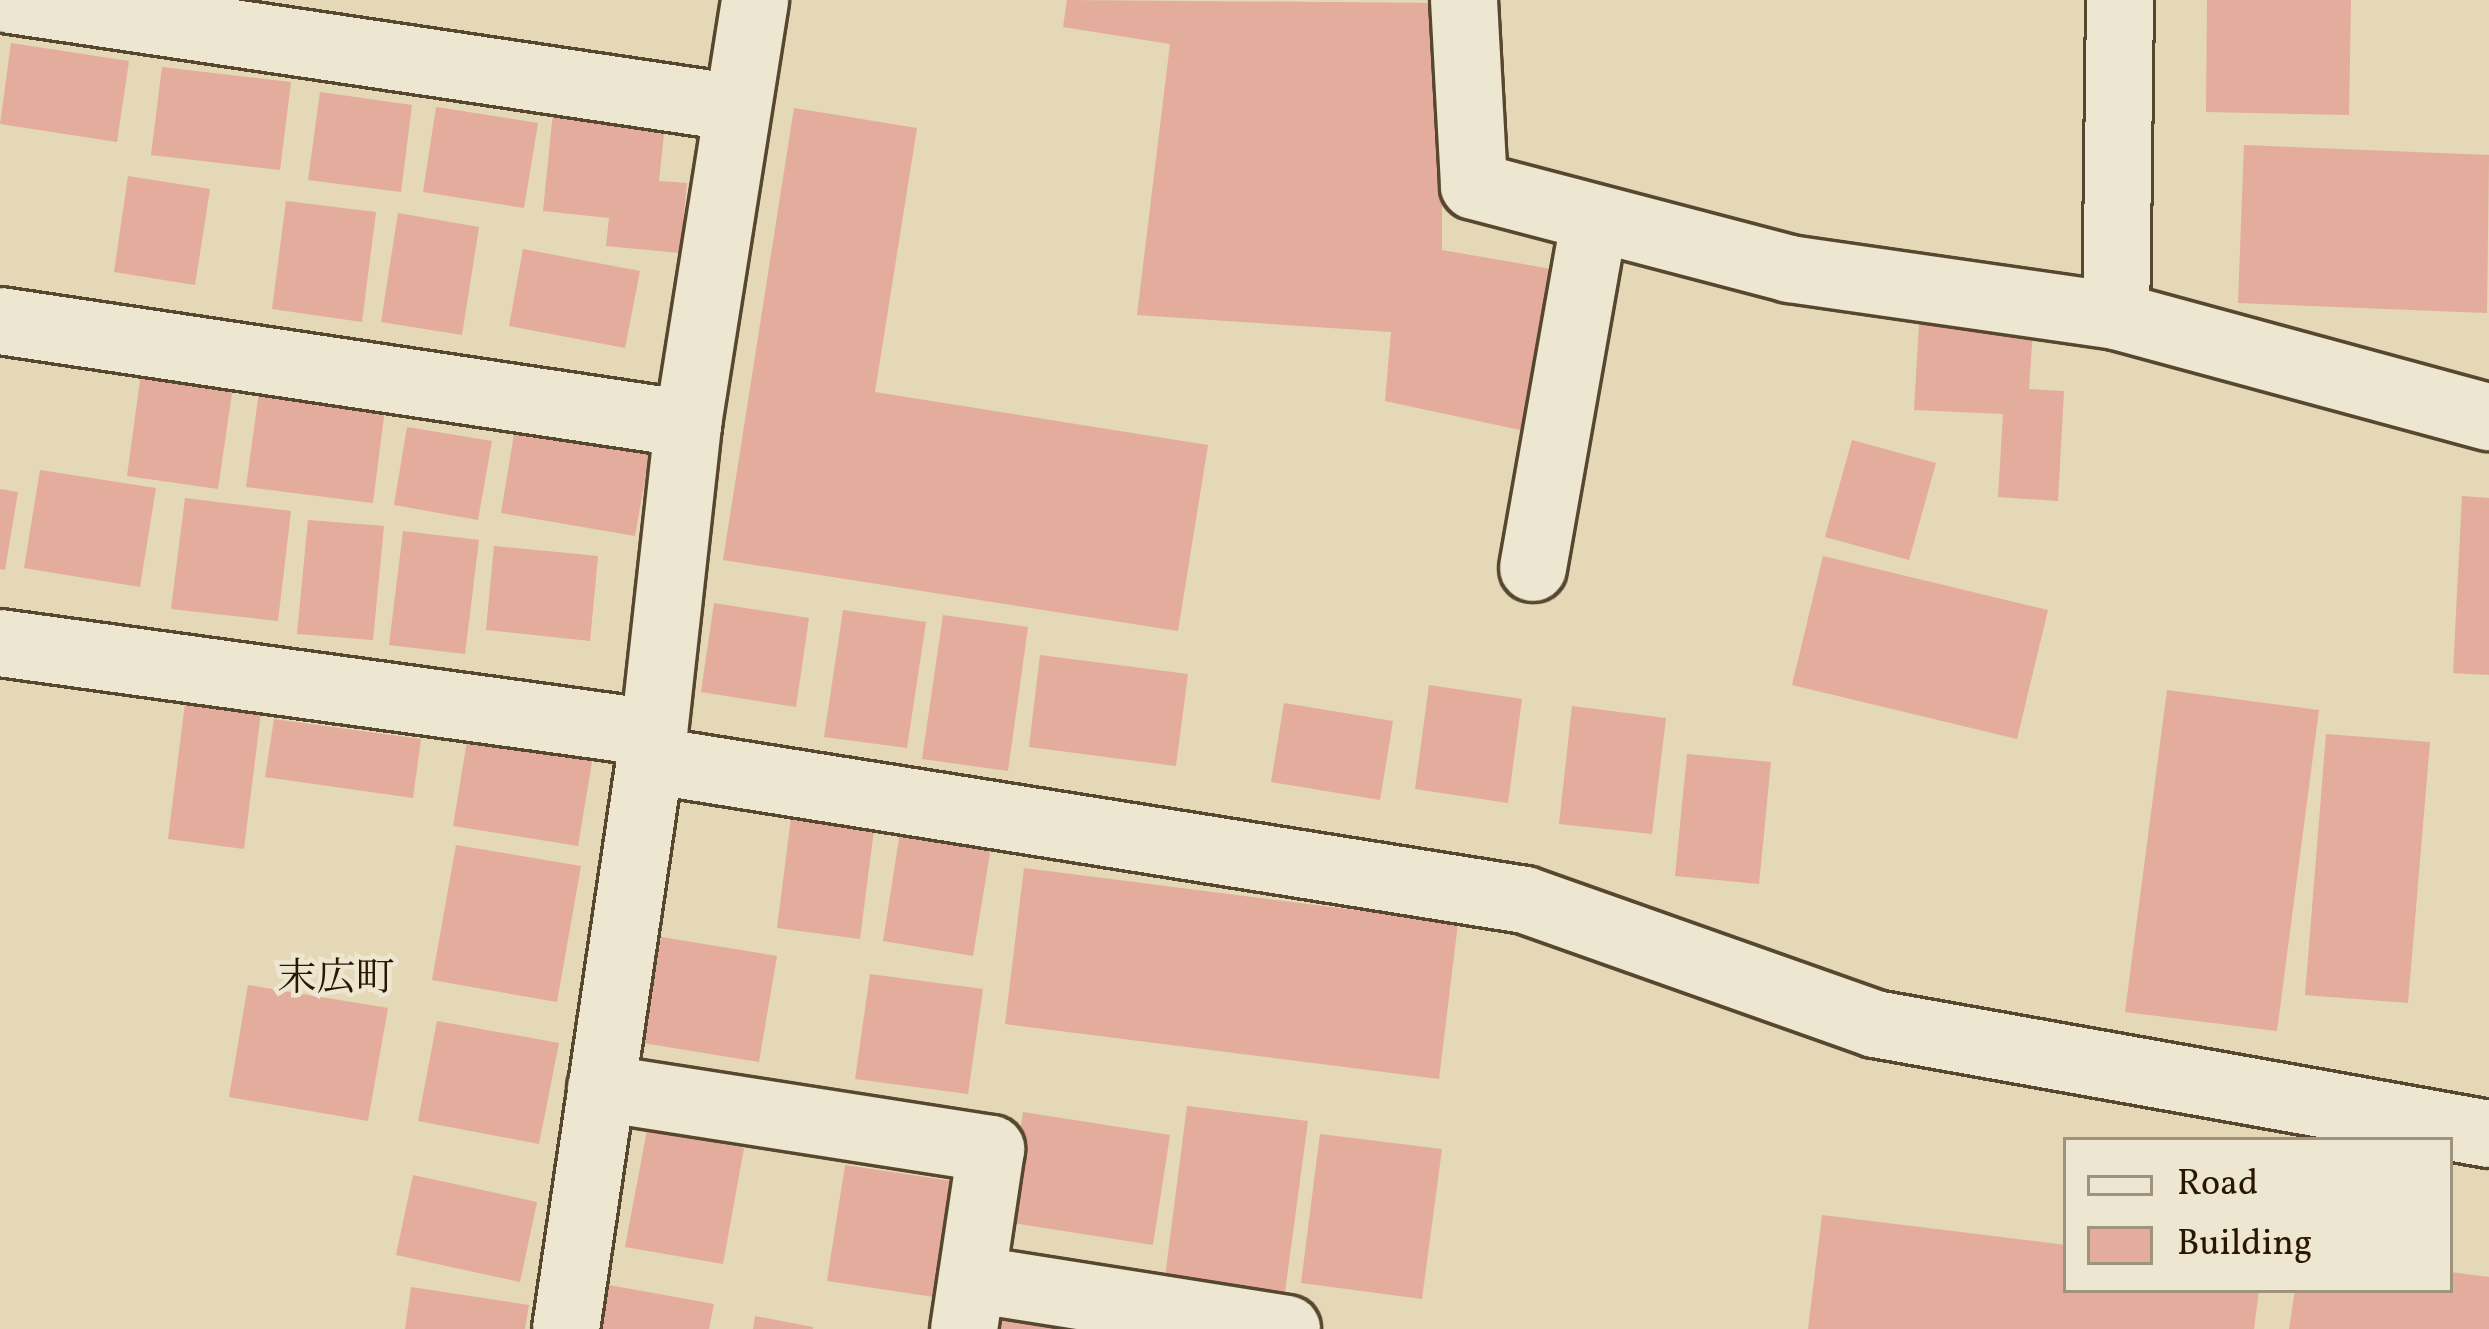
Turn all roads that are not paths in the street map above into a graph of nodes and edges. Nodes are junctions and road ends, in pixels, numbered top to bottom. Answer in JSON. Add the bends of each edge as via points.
{"nodes":[{"id":1,"x":11,"y":0,"type":"edge"},
{"id":2,"x":755,"y":0,"type":"edge"},
{"id":3,"x":1464,"y":0,"type":"edge"},
{"id":4,"x":2120,"y":0,"type":"edge"},
{"id":5,"x":737,"y":108,"type":"junction"},
{"id":6,"x":1595,"y":218,"type":"junction"},
{"id":7,"x":2116,"y":316,"type":"junction"},
{"id":8,"x":0,"y":321,"type":"edge"},
{"id":9,"x":2489,"y":417,"type":"edge"},
{"id":10,"x":688,"y":424,"type":"junction"},
{"id":11,"x":1532,"y":568,"type":"dead end"},
{"id":12,"x":0,"y":643,"type":"edge"},
{"id":13,"x":651,"y":747,"type":"junction"},
{"id":14,"x":601,"y":1088,"type":"junction"},
{"id":15,"x":2489,"y":1134,"type":"edge"},
{"id":16,"x":968,"y":1304,"type":"edge"},
{"id":17,"x":566,"y":1329,"type":"edge"},
{"id":18,"x":1287,"y":1329,"type":"edge"}],
"edges":[{"from":1,"to":5,"type":"street"},
{"from":2,"to":5,"type":"street"},
{"from":3,"to":6,"type":"street","via":[[1474,186]]},
{"from":4,"to":7,"type":"street"},
{"from":5,"to":10,"type":"street"},
{"from":6,"to":7,"type":"street","via":[[1790,269]]},
{"from":6,"to":11,"type":"street"},
{"from":7,"to":9,"type":"street"},
{"from":8,"to":10,"type":"street"},
{"from":10,"to":13,"type":"street"},
{"from":12,"to":13,"type":"street"},
{"from":13,"to":14,"type":"street"},
{"from":13,"to":15,"type":"street","via":[[1526,900],[1875,1024]]},
{"from":14,"to":16,"type":"street","via":[[991,1149]]},
{"from":14,"to":17,"type":"street"},
{"from":16,"to":18,"type":"street"}]}
